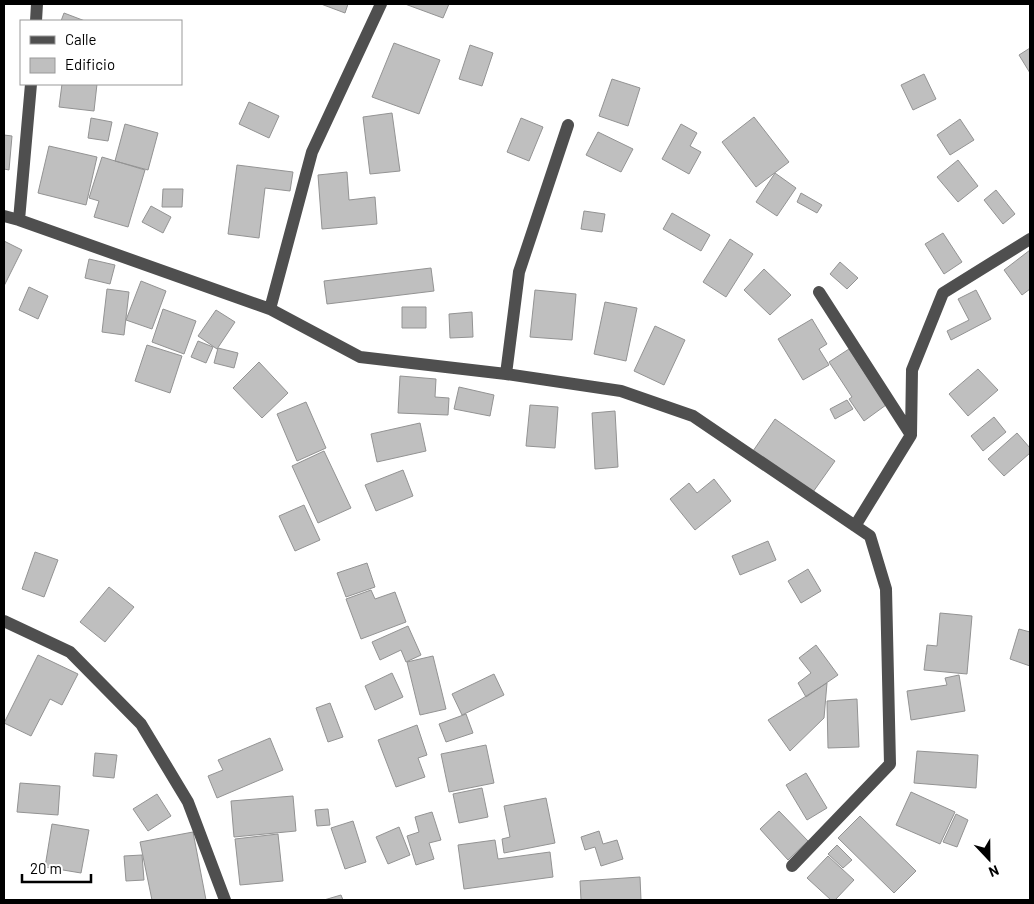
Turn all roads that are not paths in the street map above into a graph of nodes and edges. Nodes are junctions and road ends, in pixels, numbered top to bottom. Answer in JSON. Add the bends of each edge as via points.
{"nodes":[{"id":1,"x":36,"y":4,"type":"edge"},
{"id":2,"x":380,"y":4,"type":"edge"},
{"id":3,"x":36,"y":20,"type":"edge"},
{"id":4,"x":31,"y":85,"type":"edge"},
{"id":5,"x":568,"y":125,"type":"dead end"},
{"id":6,"x":4,"y":216,"type":"edge"},
{"id":7,"x":20,"y":220,"type":"junction"},
{"id":8,"x":1030,"y":239,"type":"edge"},
{"id":9,"x":819,"y":292,"type":"dead end"},
{"id":10,"x":270,"y":309,"type":"junction"},
{"id":11,"x":506,"y":374,"type":"junction"},
{"id":12,"x":911,"y":435,"type":"junction"},
{"id":13,"x":855,"y":526,"type":"junction"},
{"id":14,"x":4,"y":621,"type":"edge"},
{"id":15,"x":792,"y":866,"type":"dead end"},
{"id":16,"x":224,"y":900,"type":"edge"}],
"edges":[{"from":1,"to":3,"type":"street"},
{"from":2,"to":10,"type":"street","via":[[312,152]]},
{"from":4,"to":7,"type":"street"},
{"from":5,"to":11,"type":"street","via":[[519,272]]},
{"from":6,"to":7,"type":"street"},
{"from":7,"to":10,"type":"street"},
{"from":8,"to":12,"type":"street","via":[[943,293],[912,370]]},
{"from":9,"to":12,"type":"street"},
{"from":10,"to":11,"type":"street","via":[[360,357]]},
{"from":11,"to":13,"type":"street","via":[[621,391],[693,416]]},
{"from":12,"to":13,"type":"street"},
{"from":13,"to":15,"type":"street","via":[[870,536],[886,589],[890,764]]},
{"from":14,"to":16,"type":"street","via":[[70,652],[141,724],[188,802]]}]}
